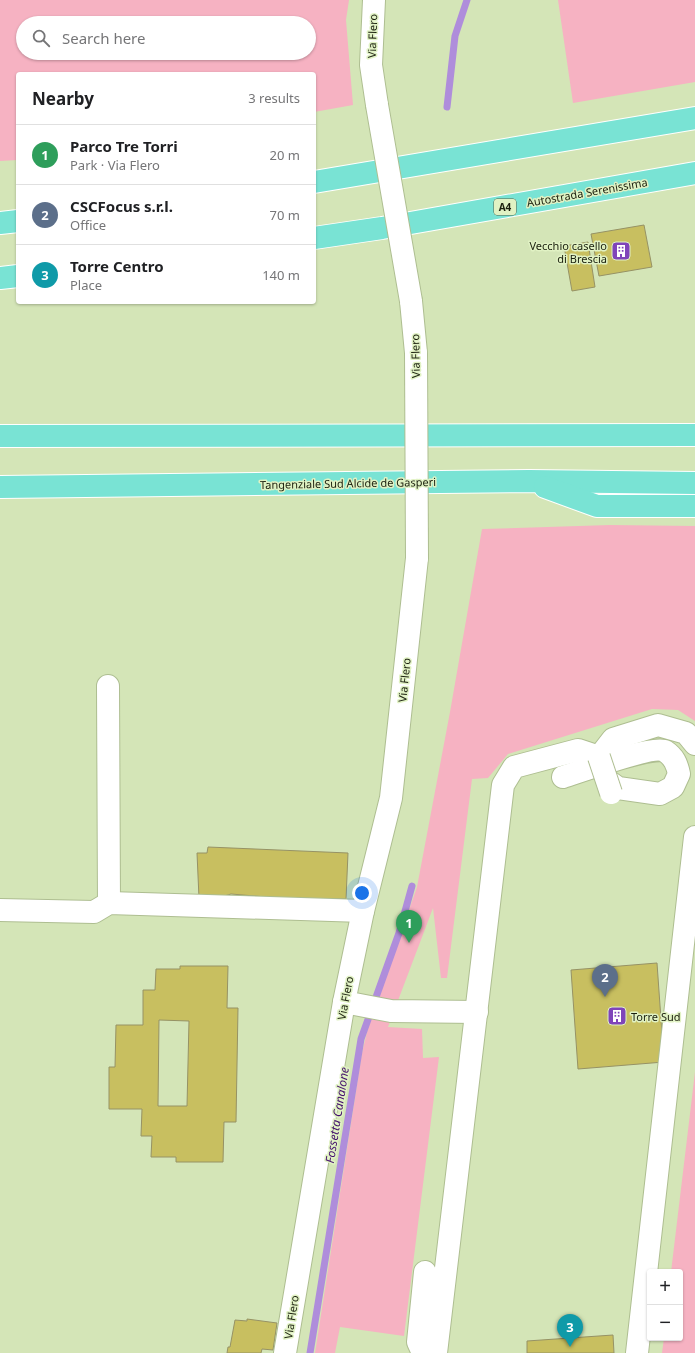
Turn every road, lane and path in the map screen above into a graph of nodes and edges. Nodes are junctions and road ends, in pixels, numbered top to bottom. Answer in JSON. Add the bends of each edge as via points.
{"nodes":[{"id":1,"x":374,"y":0,"type":"edge"},
{"id":2,"x":695,"y":118,"type":"edge"},
{"id":3,"x":695,"y":173,"type":"edge"},
{"id":4,"x":316,"y":182,"type":"edge"},
{"id":5,"x":16,"y":221,"type":"edge"},
{"id":6,"x":0,"y":223,"type":"edge"},
{"id":7,"x":316,"y":238,"type":"edge"},
{"id":8,"x":16,"y":276,"type":"edge"},
{"id":9,"x":0,"y":278,"type":"edge"},
{"id":10,"x":695,"y":435,"type":"edge"},
{"id":11,"x":0,"y":436,"type":"edge"},
{"id":12,"x":528,"y":481,"type":"junction"},
{"id":13,"x":695,"y":483,"type":"edge"},
{"id":14,"x":0,"y":487,"type":"edge"},
{"id":15,"x":695,"y":506,"type":"edge"},
{"id":16,"x":108,"y":686,"type":"dead end"},
{"id":17,"x":695,"y":744,"type":"edge"},
{"id":18,"x":599,"y":757,"type":"junction"},
{"id":19,"x":563,"y":777,"type":"dead end"},
{"id":20,"x":695,"y":837,"type":"edge"},
{"id":21,"x":109,"y":903,"type":"junction"},
{"id":22,"x":0,"y":910,"type":"edge"},
{"id":23,"x":363,"y":911,"type":"junction"},
{"id":24,"x":344,"y":1002,"type":"junction"},
{"id":25,"x":477,"y":1012,"type":"junction"},
{"id":26,"x":425,"y":1272,"type":"dead end"},
{"id":27,"x":285,"y":1353,"type":"edge"},
{"id":28,"x":423,"y":1353,"type":"edge"},
{"id":29,"x":436,"y":1353,"type":"edge"},
{"id":30,"x":637,"y":1353,"type":"edge"}],
"edges":[{"from":1,"to":23,"type":"street","name":"Via Flero","bridge":true,"via":[[371,66],[411,302],[416,353],[417,558],[391,798]]},
{"from":2,"to":4,"type":"highway"},
{"from":3,"to":7,"type":"highway","name":"Autostrada Serenissima","number":"A4"},
{"from":5,"to":6,"type":"highway"},
{"from":8,"to":9,"type":"highway"},
{"from":10,"to":11,"type":"highway"},
{"from":12,"to":13,"type":"highway","name":"Tangenziale Sud Alcide de Gasperi"},
{"from":12,"to":14,"type":"highway","name":"Tangenziale Sud Alcide de Gasperi"},
{"from":12,"to":15,"type":"highway","via":[[597,506]]},
{"from":16,"to":21,"type":"street"},
{"from":17,"to":18,"type":"street","via":[[686,733],[658,725],[613,739]]},
{"from":18,"to":19,"type":"street","bridge":true,"via":[[609,787],[660,794],[673,787],[679,774],[675,760],[664,750],[648,750]]},
{"from":18,"to":25,"type":"street","via":[[578,750],[514,767],[503,785]]},
{"from":20,"to":30,"type":"street"},
{"from":21,"to":22,"type":"street","via":[[94,912]]},
{"from":21,"to":23,"type":"street"},
{"from":23,"to":24,"type":"street","name":"Via Flero"},
{"from":24,"to":25,"type":"street","via":[[391,1011]]},
{"from":24,"to":27,"type":"street","name":"Via Flero"},
{"from":25,"to":29,"type":"street"},
{"from":26,"to":28,"type":"street","via":[[418,1342]]}]}
